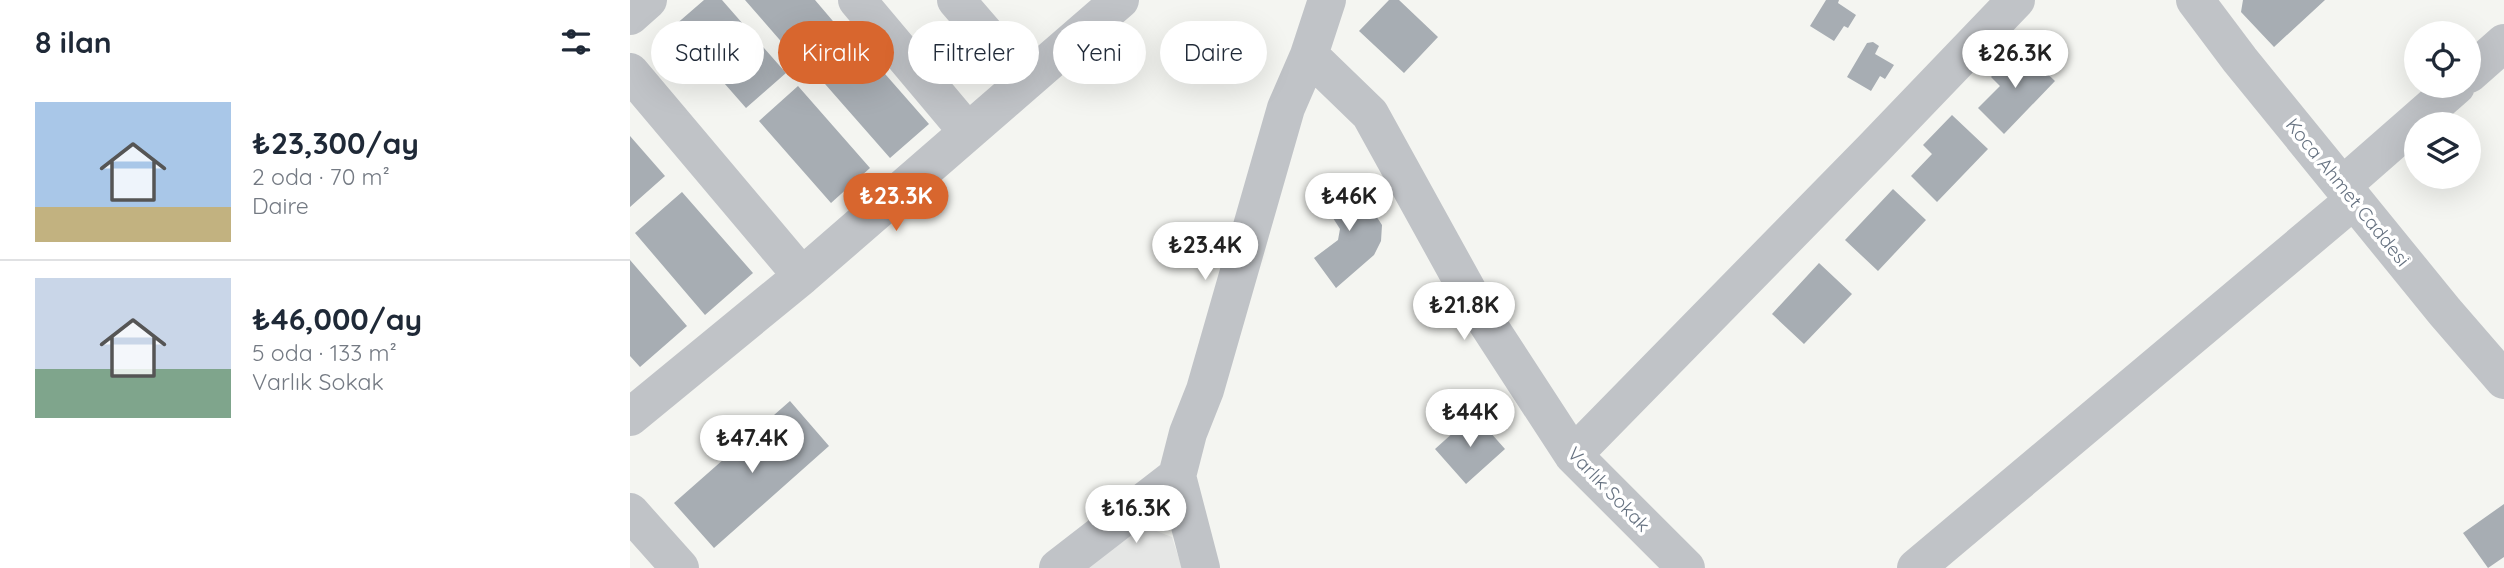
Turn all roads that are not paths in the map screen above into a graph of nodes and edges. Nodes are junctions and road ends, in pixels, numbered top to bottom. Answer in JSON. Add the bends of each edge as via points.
{"nodes":[{"id":1,"x":648,"y":0,"type":"edge"},
{"id":2,"x":857,"y":0,"type":"edge"},
{"id":3,"x":956,"y":0,"type":"edge"},
{"id":4,"x":1120,"y":0,"type":"edge"},
{"id":5,"x":1327,"y":0,"type":"edge"},
{"id":6,"x":2016,"y":0,"type":"edge"},
{"id":7,"x":2195,"y":0,"type":"edge"},
{"id":8,"x":630,"y":16,"type":"edge"},
{"id":9,"x":974,"y":21,"type":"edge"},
{"id":10,"x":2503,"y":47,"type":"edge"},
{"id":11,"x":1309,"y":55,"type":"junction"},
{"id":12,"x":2481,"y":64,"type":"edge"},
{"id":13,"x":1039,"y":70,"type":"edge"},
{"id":14,"x":630,"y":72,"type":"edge"},
{"id":15,"x":1022,"y":84,"type":"edge"},
{"id":16,"x":2444,"y":98,"type":"edge"},
{"id":17,"x":967,"y":131,"type":"junction"},
{"id":18,"x":2349,"y":192,"type":"junction"},
{"id":19,"x":802,"y":276,"type":"junction"},
{"id":20,"x":2504,"y":380,"type":"edge"},
{"id":21,"x":636,"y":400,"type":"edge"},
{"id":22,"x":1573,"y":455,"type":"junction"},
{"id":23,"x":1177,"y":476,"type":"junction"},
{"id":24,"x":630,"y":512,"type":"edge"},
{"id":25,"x":680,"y":568,"type":"edge"},
{"id":26,"x":1059,"y":568,"type":"edge"},
{"id":27,"x":1201,"y":568,"type":"edge"},
{"id":28,"x":1686,"y":568,"type":"edge"},
{"id":29,"x":1916,"y":568,"type":"edge"}],
"edges":[{"from":1,"to":8,"type":"street"},
{"from":2,"to":17,"type":"street"},
{"from":3,"to":9,"type":"street"},
{"from":4,"to":13,"type":"street"},
{"from":5,"to":11,"type":"street"},
{"from":6,"to":22,"type":"street"},
{"from":7,"to":18,"type":"street","name":"Koca Ahmet Caddesi"},
{"from":10,"to":12,"type":"street"},
{"from":11,"to":22,"type":"street","name":"Varlık Sokak","via":[[1370,114],[1476,306]]},
{"from":11,"to":23,"type":"street","via":[[1286,108]]},
{"from":14,"to":19,"type":"street"},
{"from":15,"to":17,"type":"street"},
{"from":16,"to":18,"type":"street"},
{"from":17,"to":19,"type":"street"},
{"from":18,"to":20,"type":"street","name":"Koca Ahmet Caddesi"},
{"from":18,"to":29,"type":"street"},
{"from":19,"to":21,"type":"street"},
{"from":22,"to":28,"type":"street","name":"Varlık Sokak"},
{"from":23,"to":26,"type":"street"},
{"from":23,"to":27,"type":"street"},
{"from":24,"to":25,"type":"street"}]}
